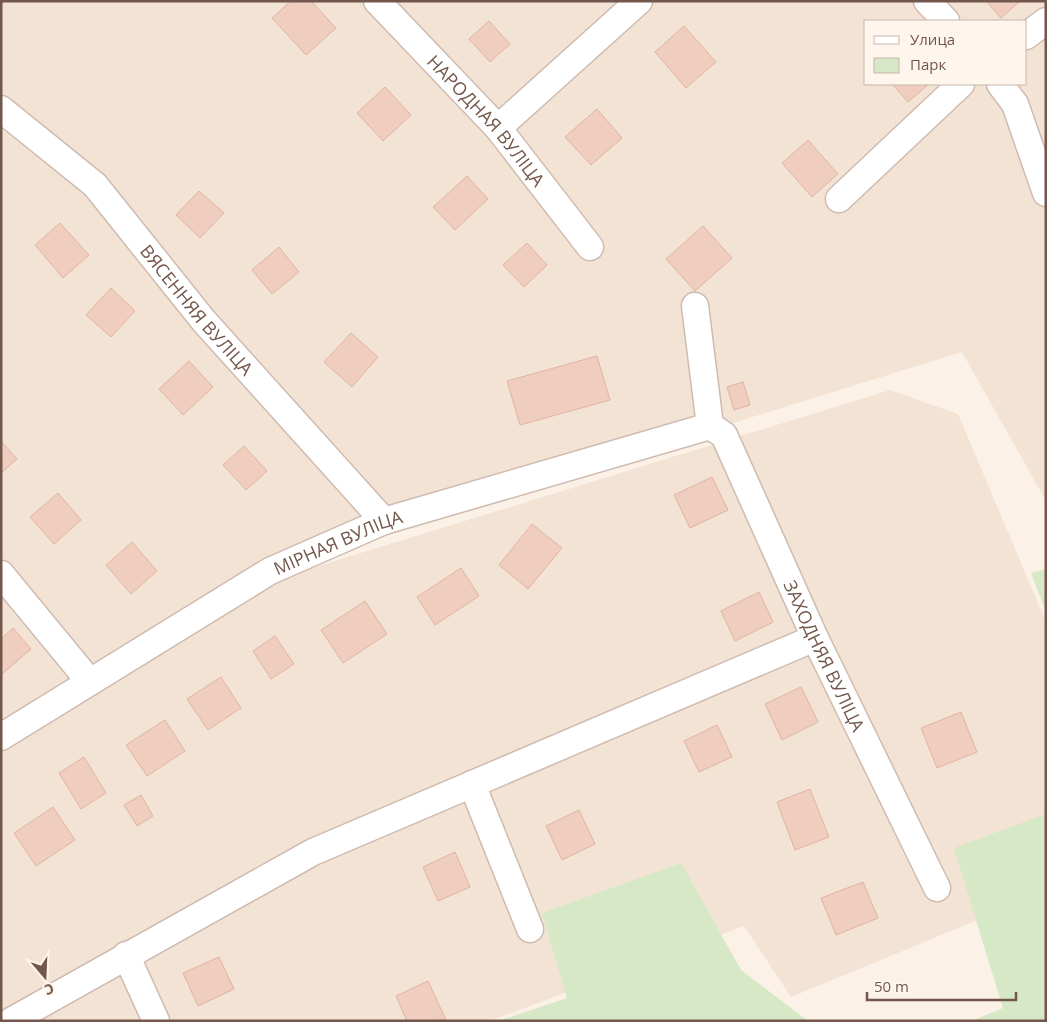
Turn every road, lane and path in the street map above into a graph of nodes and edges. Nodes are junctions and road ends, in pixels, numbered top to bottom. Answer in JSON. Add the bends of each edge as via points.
{"nodes":[{"id":1,"x":377,"y":1,"type":"edge"},
{"id":2,"x":639,"y":1,"type":"edge"},
{"id":3,"x":927,"y":1,"type":"edge"},
{"id":4,"x":945,"y":20,"type":"edge"},
{"id":5,"x":1046,"y":21,"type":"edge"},
{"id":6,"x":1027,"y":35,"type":"edge"},
{"id":7,"x":960,"y":85,"type":"edge"},
{"id":8,"x":1001,"y":85,"type":"edge"},
{"id":9,"x":1,"y":109,"type":"edge"},
{"id":10,"x":498,"y":128,"type":"junction"},
{"id":11,"x":1046,"y":192,"type":"edge"},
{"id":12,"x":839,"y":199,"type":"dead end"},
{"id":13,"x":590,"y":247,"type":"dead end"},
{"id":14,"x":694,"y":306,"type":"dead end"},
{"id":15,"x":710,"y":426,"type":"junction"},
{"id":16,"x":384,"y":521,"type":"junction"},
{"id":17,"x":1,"y":574,"type":"edge"},
{"id":18,"x":815,"y":638,"type":"junction"},
{"id":19,"x":90,"y":682,"type":"junction"},
{"id":20,"x":1,"y":737,"type":"edge"},
{"id":21,"x":472,"y":784,"type":"junction"},
{"id":22,"x":937,"y":888,"type":"dead end"},
{"id":23,"x":530,"y":929,"type":"dead end"},
{"id":24,"x":126,"y":956,"type":"junction"},
{"id":25,"x":11,"y":1021,"type":"edge"},
{"id":26,"x":156,"y":1021,"type":"edge"}],
"edges":[{"from":1,"to":10,"type":"street","name":"НАРОДНАЯ ВУЛІЦА"},
{"from":2,"to":10,"type":"street"},
{"from":3,"to":4,"type":"street"},
{"from":5,"to":6,"type":"street"},
{"from":7,"to":12,"type":"street"},
{"from":8,"to":11,"type":"street","via":[[1015,104]]},
{"from":9,"to":16,"type":"street","name":"ВЯСЕННЯЯ ВУЛІЦА","via":[[95,185],[203,320]]},
{"from":10,"to":13,"type":"street","name":"НАРОДНАЯ ВУЛІЦА"},
{"from":14,"to":15,"type":"street"},
{"from":15,"to":16,"type":"street","name":"МІРНАЯ ВУЛІЦА"},
{"from":15,"to":18,"type":"street","name":"ЗАХОДНЯЯ ВУЛІЦА","via":[[724,435]]},
{"from":16,"to":19,"type":"street","name":"МІРНАЯ ВУЛІЦА","via":[[270,571]]},
{"from":17,"to":19,"type":"street"},
{"from":18,"to":21,"type":"street"},
{"from":18,"to":22,"type":"street","name":"ЗАХОДНЯЯ ВУЛІЦА"},
{"from":19,"to":20,"type":"street","name":"МІРНАЯ ВУЛІЦА"},
{"from":21,"to":23,"type":"street"},
{"from":21,"to":24,"type":"street","via":[[313,852]]},
{"from":24,"to":25,"type":"street"},
{"from":24,"to":26,"type":"street"}]}
